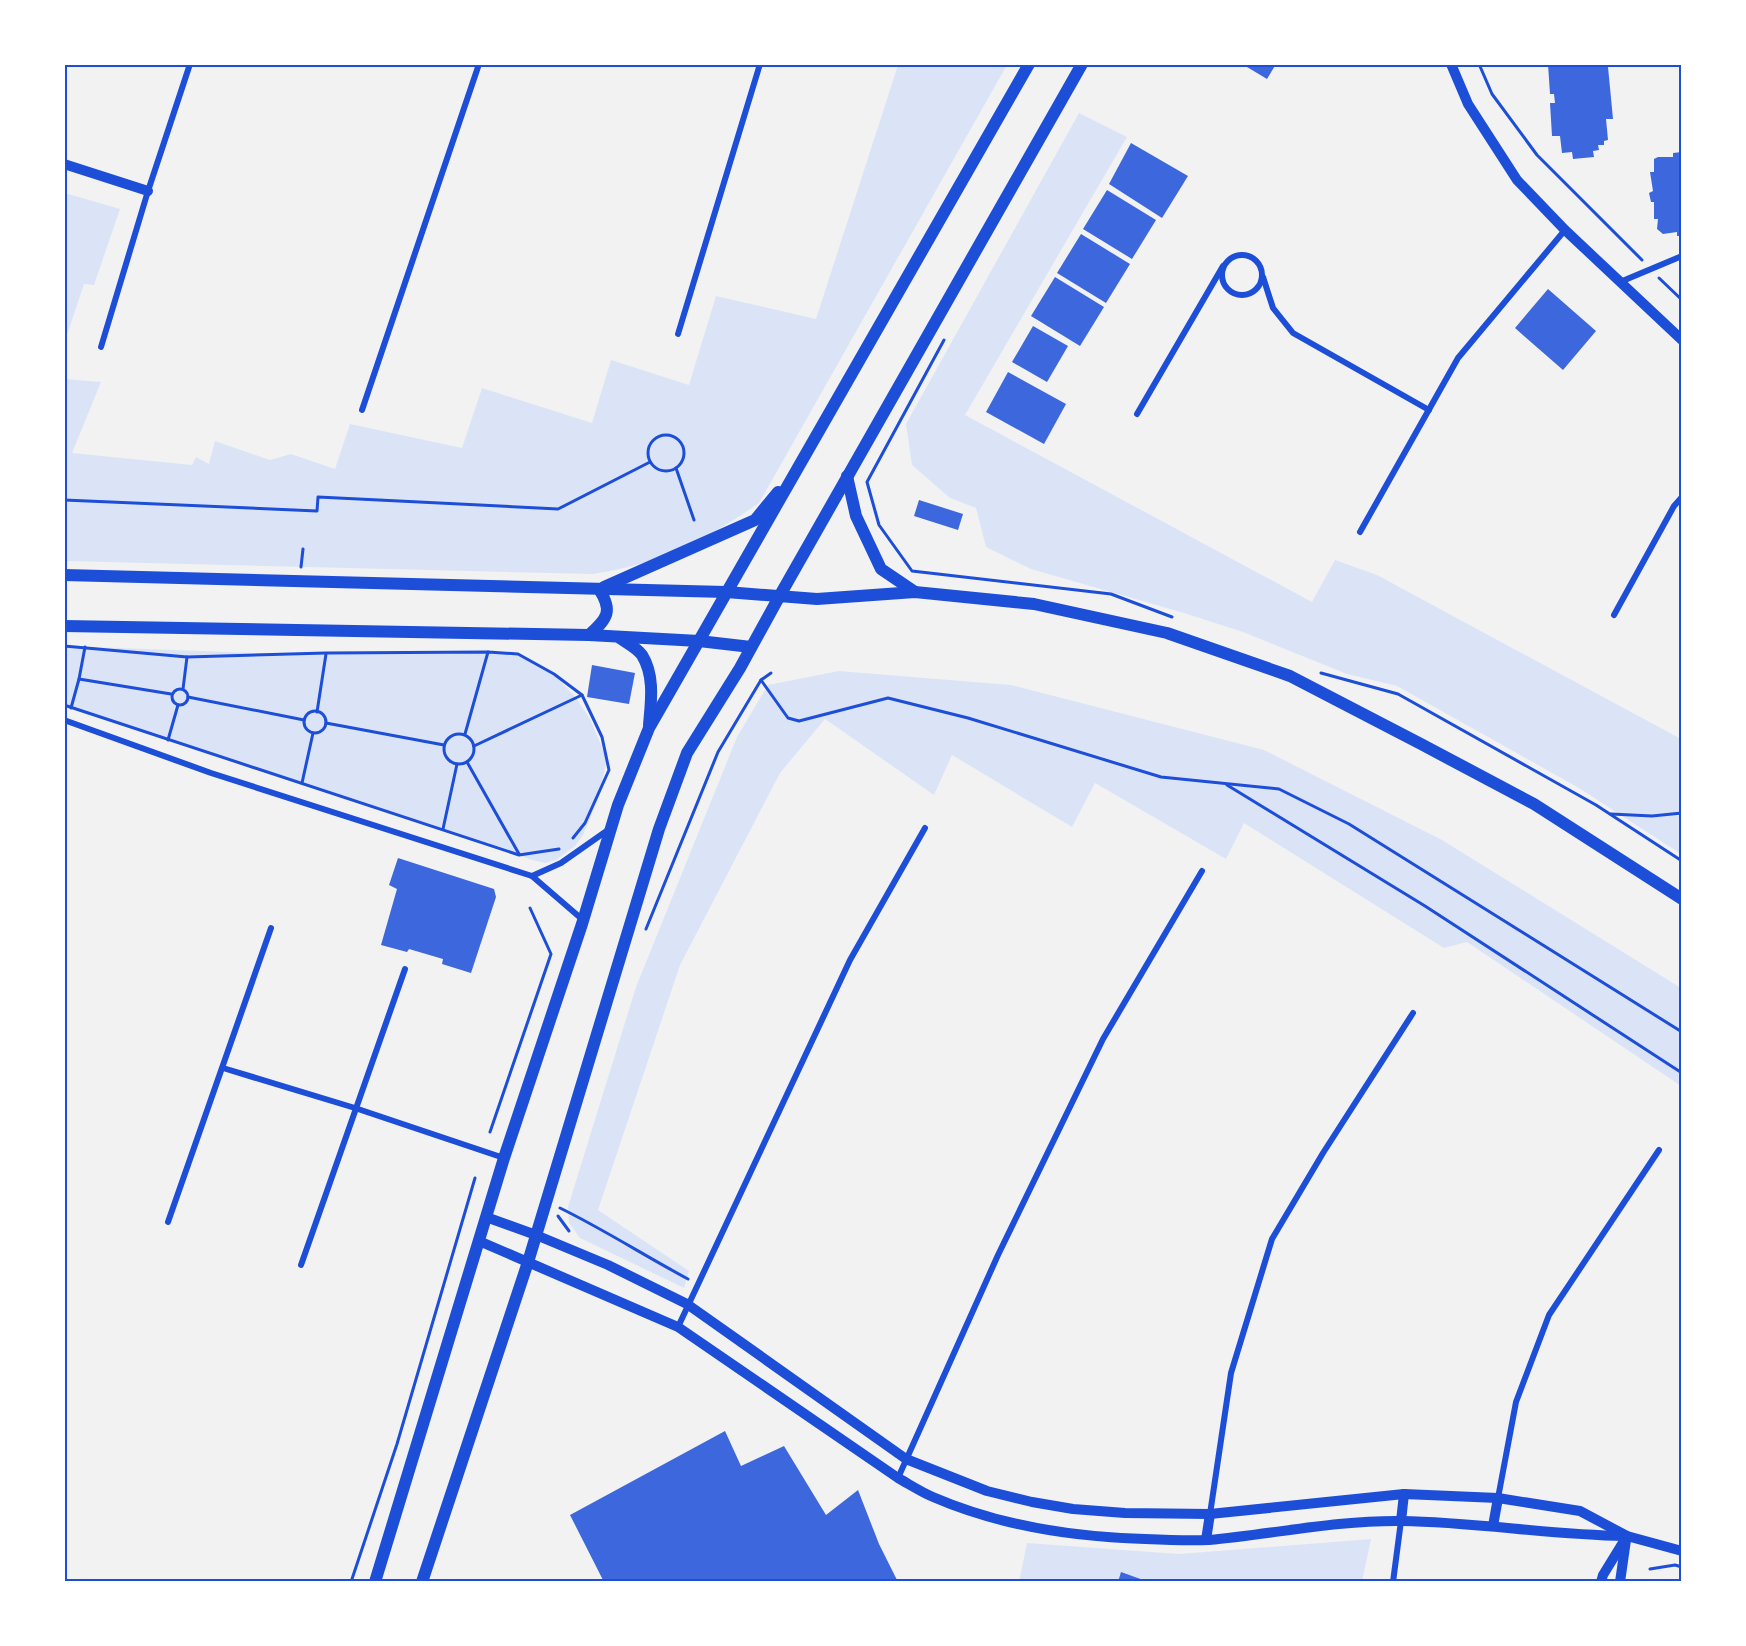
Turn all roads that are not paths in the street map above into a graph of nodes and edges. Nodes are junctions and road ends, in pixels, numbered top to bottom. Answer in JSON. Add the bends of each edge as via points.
{"nodes":[{"id":1,"x":190,"y":64,"type":"edge"},
{"id":2,"x":478,"y":64,"type":"edge"},
{"id":3,"x":760,"y":64,"type":"edge"},
{"id":4,"x":1029,"y":64,"type":"edge"},
{"id":5,"x":1082,"y":64,"type":"edge"},
{"id":6,"x":1451,"y":64,"type":"edge"},
{"id":7,"x":64,"y":164,"type":"edge"},
{"id":8,"x":148,"y":191,"type":"junction"},
{"id":9,"x":1565,"y":230,"type":"junction"},
{"id":10,"x":1682,"y":256,"type":"edge"},
{"id":11,"x":1223,"y":266,"type":"junction"},
{"id":12,"x":1263,"y":277,"type":"junction"},
{"id":13,"x":1620,"y":282,"type":"junction"},
{"id":14,"x":678,"y":334,"type":"dead end"},
{"id":15,"x":1682,"y":340,"type":"edge"},
{"id":16,"x":101,"y":347,"type":"dead end"},
{"id":17,"x":362,"y":410,"type":"dead end"},
{"id":18,"x":1429,"y":410,"type":"junction"},
{"id":19,"x":1137,"y":414,"type":"dead end"},
{"id":20,"x":800,"y":465,"type":"junction"},
{"id":21,"x":847,"y":476,"type":"junction"},
{"id":22,"x":1682,"y":497,"type":"edge"},
{"id":23,"x":1360,"y":532,"type":"dead end"},
{"id":24,"x":64,"y":575,"type":"edge"},
{"id":25,"x":599,"y":589,"type":"junction"},
{"id":26,"x":726,"y":592,"type":"junction"},
{"id":27,"x":915,"y":592,"type":"junction"},
{"id":28,"x":779,"y":597,"type":"junction"},
{"id":29,"x":1614,"y":615,"type":"dead end"},
{"id":30,"x":64,"y":626,"type":"edge"},
{"id":31,"x":590,"y":635,"type":"junction"},
{"id":32,"x":619,"y":637,"type":"junction"},
{"id":33,"x":699,"y":640,"type":"junction"},
{"id":34,"x":751,"y":647,"type":"junction"},
{"id":35,"x":64,"y":720,"type":"edge"},
{"id":36,"x":649,"y":728,"type":"junction"},
{"id":37,"x":610,"y":828,"type":"junction"},
{"id":38,"x":925,"y":828,"type":"dead end"},
{"id":39,"x":1202,"y":871,"type":"dead end"},
{"id":40,"x":532,"y":876,"type":"junction"},
{"id":41,"x":1682,"y":899,"type":"edge"},
{"id":42,"x":584,"y":920,"type":"junction"},
{"id":43,"x":271,"y":928,"type":"dead end"},
{"id":44,"x":405,"y":969,"type":"dead end"},
{"id":45,"x":1413,"y":1013,"type":"dead end"},
{"id":46,"x":223,"y":1068,"type":"junction"},
{"id":47,"x":355,"y":1108,"type":"junction"},
{"id":48,"x":1659,"y":1150,"type":"dead end"},
{"id":49,"x":504,"y":1158,"type":"junction"},
{"id":50,"x":486,"y":1217,"type":"junction"},
{"id":51,"x":168,"y":1222,"type":"dead end"},
{"id":52,"x":536,"y":1235,"type":"junction"},
{"id":53,"x":479,"y":1242,"type":"junction"},
{"id":54,"x":528,"y":1262,"type":"junction"},
{"id":55,"x":301,"y":1266,"type":"dead end"},
{"id":56,"x":687,"y":1305,"type":"junction"},
{"id":57,"x":678,"y":1327,"type":"junction"},
{"id":58,"x":906,"y":1459,"type":"junction"},
{"id":59,"x":897,"y":1478,"type":"junction"},
{"id":60,"x":1404,"y":1494,"type":"junction"},
{"id":61,"x":1498,"y":1498,"type":"junction"},
{"id":62,"x":1210,"y":1514,"type":"junction"},
{"id":63,"x":1401,"y":1521,"type":"junction"},
{"id":64,"x":1493,"y":1526,"type":"junction"},
{"id":65,"x":1627,"y":1536,"type":"junction"},
{"id":66,"x":1206,"y":1540,"type":"junction"},
{"id":67,"x":1682,"y":1551,"type":"edge"},
{"id":68,"x":375,"y":1581,"type":"edge"},
{"id":69,"x":422,"y":1581,"type":"edge"},
{"id":70,"x":1393,"y":1581,"type":"edge"},
{"id":71,"x":1601,"y":1581,"type":"edge"},
{"id":72,"x":1620,"y":1581,"type":"edge"}],
"edges":[{"from":1,"to":8,"type":"street"},
{"from":2,"to":17,"type":"street"},
{"from":3,"to":14,"type":"street"},
{"from":4,"to":20,"type":"main road"},
{"from":5,"to":21,"type":"main road"},
{"from":6,"to":9,"type":"street","via":[[1468,104],[1517,180]]},
{"from":7,"to":8,"type":"street"},
{"from":8,"to":16,"type":"street"},
{"from":9,"to":13,"type":"street"},
{"from":9,"to":18,"type":"street","via":[[1458,358]]},
{"from":10,"to":13,"type":"street"},
{"from":11,"to":12,"type":"street","via":[[1233,256],[1248,254],[1260,262]]},
{"from":11,"to":12,"type":"street","via":[[1222,280],[1230,292],[1244,296],[1257,290]]},
{"from":11,"to":19,"type":"street"},
{"from":12,"to":18,"type":"street","via":[[1273,308],[1293,333]]},
{"from":13,"to":15,"type":"street"},
{"from":18,"to":23,"type":"street"},
{"from":20,"to":25,"type":"main road","via":[[754,520]]},
{"from":20,"to":26,"type":"main road"},
{"from":21,"to":27,"type":"main road","via":[[856,516],[881,569]]},
{"from":21,"to":28,"type":"main road"},
{"from":22,"to":29,"type":"street"},
{"from":24,"to":25,"type":"main road"},
{"from":25,"to":26,"type":"main road"},
{"from":25,"to":31,"type":"main road","via":[[608,612]]},
{"from":26,"to":28,"type":"main road"},
{"from":26,"to":33,"type":"main road"},
{"from":27,"to":28,"type":"main road","via":[[817,599]]},
{"from":27,"to":41,"type":"main road","via":[[1035,604],[1105,618],[1167,633],[1290,676],[1534,804]]},
{"from":28,"to":34,"type":"main road"},
{"from":30,"to":31,"type":"main road"},
{"from":31,"to":32,"type":"main road"},
{"from":32,"to":33,"type":"main road"},
{"from":32,"to":36,"type":"main road","via":[[641,653],[648,669],[652,693]]},
{"from":33,"to":34,"type":"main road"},
{"from":33,"to":36,"type":"main road"},
{"from":34,"to":52,"type":"main road","via":[[687,753],[659,829]]},
{"from":35,"to":40,"type":"street","via":[[211,773]]},
{"from":36,"to":37,"type":"main road"},
{"from":37,"to":40,"type":"street","via":[[561,863]]},
{"from":37,"to":42,"type":"main road"},
{"from":38,"to":56,"type":"street","via":[[850,960]]},
{"from":39,"to":58,"type":"street","via":[[1103,1039],[998,1255]]},
{"from":40,"to":42,"type":"street"},
{"from":42,"to":49,"type":"main road"},
{"from":43,"to":46,"type":"street"},
{"from":44,"to":47,"type":"street"},
{"from":45,"to":62,"type":"street","via":[[1272,1239],[1231,1373]]},
{"from":46,"to":47,"type":"street"},
{"from":46,"to":51,"type":"street"},
{"from":47,"to":49,"type":"street"},
{"from":47,"to":55,"type":"street"},
{"from":48,"to":61,"type":"street","via":[[1548,1315],[1516,1402]]},
{"from":49,"to":50,"type":"main road"},
{"from":50,"to":52,"type":"street"},
{"from":50,"to":53,"type":"main road"},
{"from":52,"to":54,"type":"main road"},
{"from":52,"to":56,"type":"street","via":[[608,1265]]},
{"from":53,"to":54,"type":"street"},
{"from":53,"to":68,"type":"main road"},
{"from":54,"to":57,"type":"street"},
{"from":54,"to":69,"type":"main road"},
{"from":56,"to":57,"type":"street"},
{"from":56,"to":58,"type":"street"},
{"from":57,"to":59,"type":"street"},
{"from":58,"to":59,"type":"street"},
{"from":58,"to":62,"type":"street","via":[[987,1491],[1032,1502],[1125,1513]]},
{"from":59,"to":66,"type":"street","via":[[968,1511],[1022,1525],[1095,1537]]},
{"from":60,"to":61,"type":"street"},
{"from":60,"to":62,"type":"street"},
{"from":60,"to":63,"type":"street"},
{"from":61,"to":64,"type":"street"},
{"from":61,"to":65,"type":"street","via":[[1580,1511]]},
{"from":62,"to":66,"type":"street"},
{"from":63,"to":64,"type":"street"},
{"from":63,"to":66,"type":"street"},
{"from":63,"to":70,"type":"street"},
{"from":64,"to":65,"type":"street","via":[[1576,1536]]},
{"from":65,"to":67,"type":"street"},
{"from":65,"to":71,"type":"street"},
{"from":65,"to":72,"type":"street"}]}
